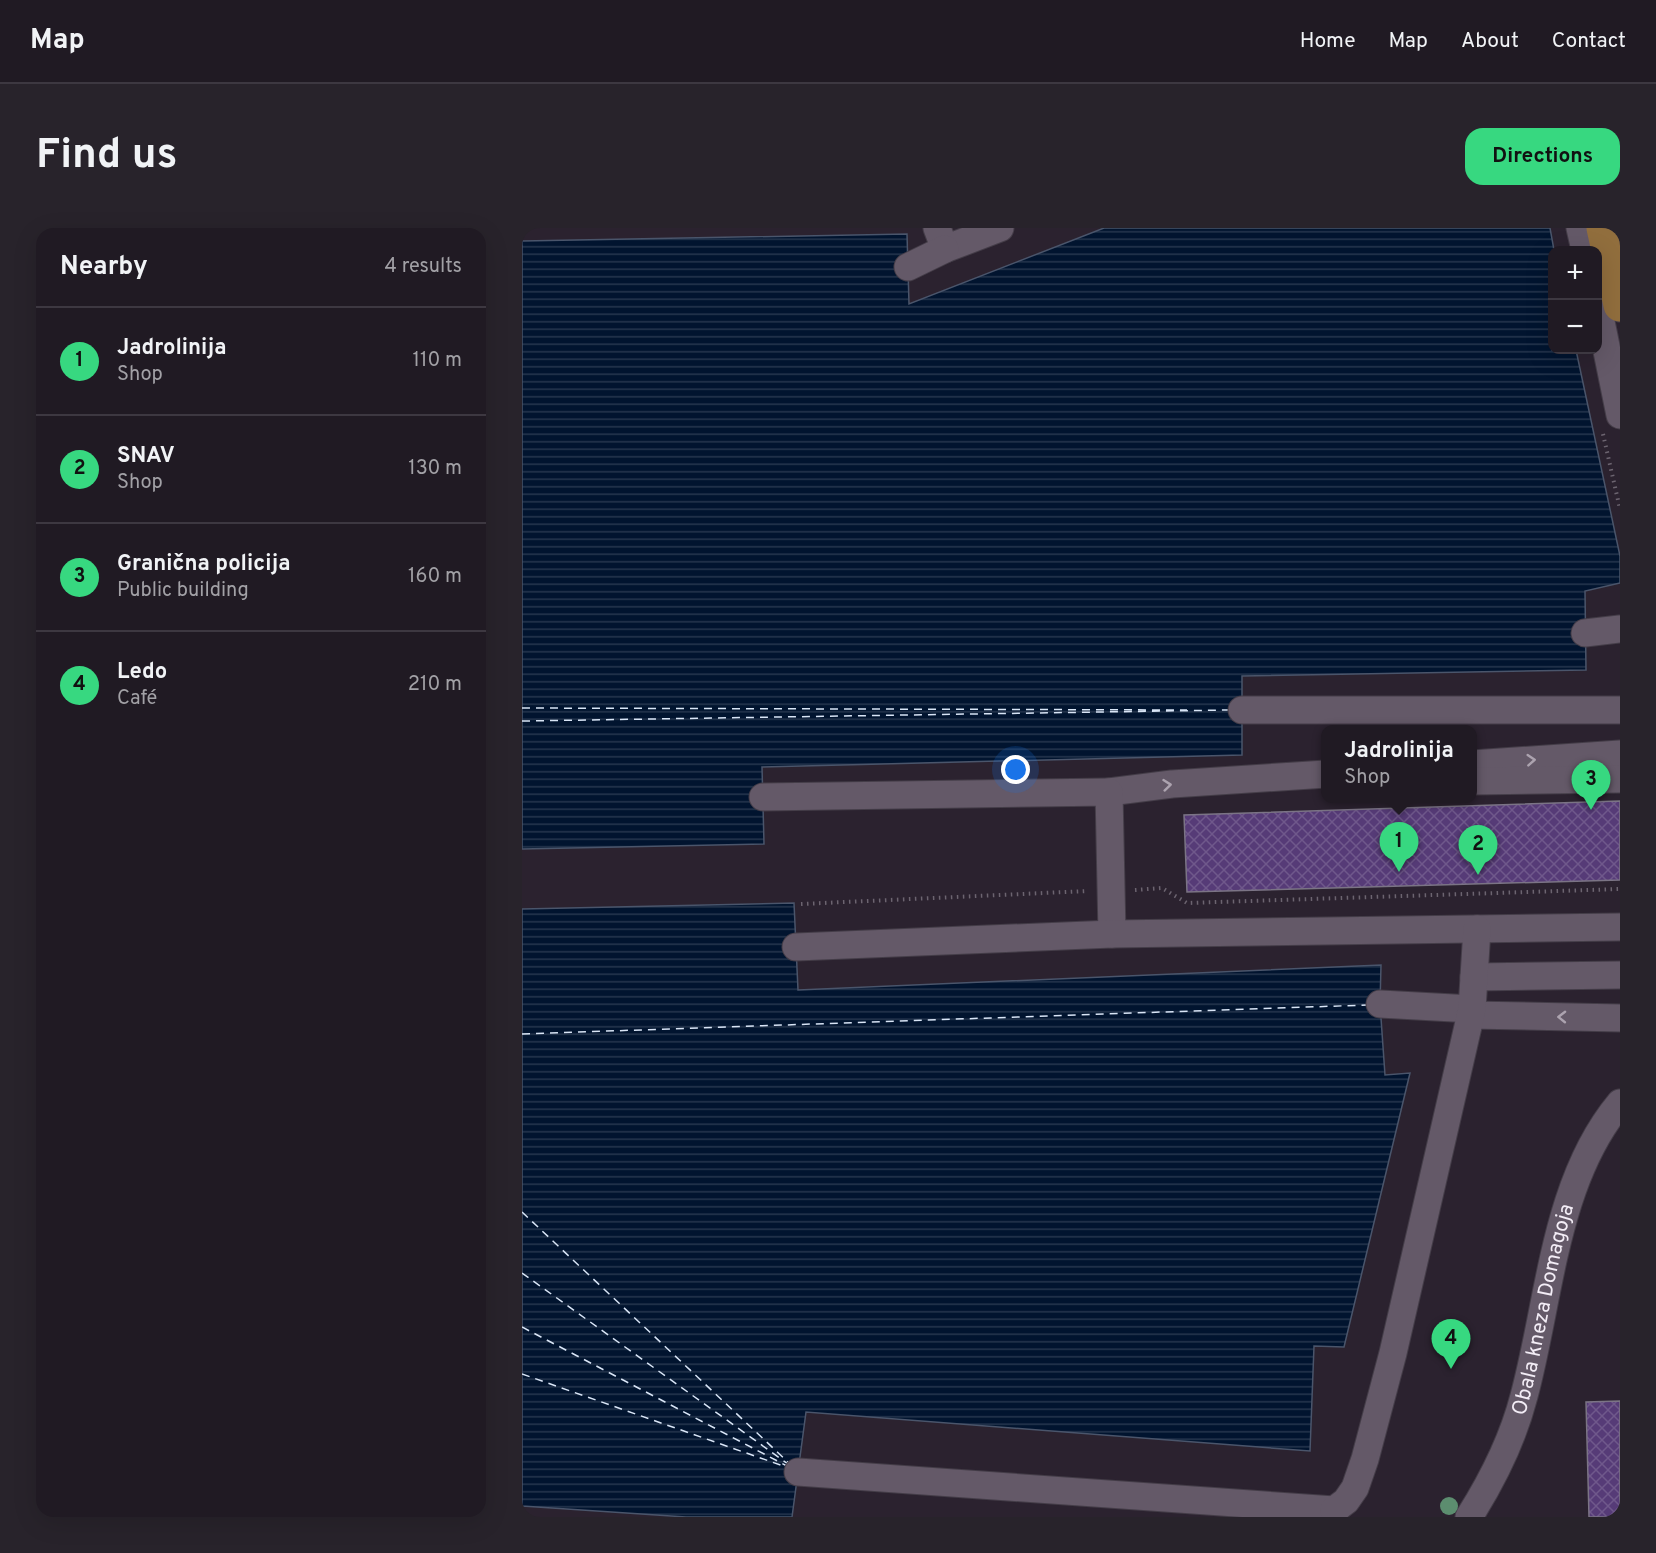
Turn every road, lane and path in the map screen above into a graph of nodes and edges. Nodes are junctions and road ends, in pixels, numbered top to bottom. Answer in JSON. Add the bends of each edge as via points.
{"nodes":[{"id":1,"x":1000,"y":228,"type":"edge"},
{"id":2,"x":1580,"y":228,"type":"edge"},
{"id":3,"x":1602,"y":228,"type":"edge"},
{"id":4,"x":1609,"y":228,"type":"edge"},
{"id":5,"x":941,"y":239,"type":"edge"},
{"id":6,"x":1620,"y":242,"type":"edge"},
{"id":7,"x":1584,"y":246,"type":"edge"},
{"id":8,"x":908,"y":267,"type":"dead end"},
{"id":9,"x":1620,"y":305,"type":"edge"},
{"id":10,"x":1602,"y":327,"type":"edge"},
{"id":11,"x":1620,"y":415,"type":"edge"},
{"id":12,"x":1620,"y":629,"type":"edge"},
{"id":13,"x":1585,"y":633,"type":"dead end"},
{"id":14,"x":1242,"y":710,"type":"dead end"},
{"id":15,"x":1620,"y":710,"type":"edge"},
{"id":16,"x":1620,"y":754,"type":"edge"},
{"id":17,"x":1477,"y":764,"type":"edge"},
{"id":18,"x":1321,"y":774,"type":"edge"},
{"id":19,"x":1620,"y":779,"type":"edge"},
{"id":20,"x":1477,"y":781,"type":"edge"},
{"id":21,"x":1109,"y":792,"type":"junction"},
{"id":22,"x":763,"y":796,"type":"dead end"},
{"id":23,"x":1620,"y":889,"type":"edge"},
{"id":24,"x":1112,"y":891,"type":"junction"},
{"id":25,"x":801,"y":904,"type":"dead end"},
{"id":26,"x":1620,"y":927,"type":"edge"},
{"id":27,"x":1477,"y":929,"type":"junction"},
{"id":28,"x":1112,"y":934,"type":"junction"},
{"id":29,"x":796,"y":947,"type":"dead end"},
{"id":30,"x":1620,"y":975,"type":"edge"},
{"id":31,"x":1474,"y":977,"type":"junction"},
{"id":32,"x":1380,"y":1004,"type":"dead end"},
{"id":33,"x":1471,"y":1012,"type":"junction"},
{"id":34,"x":1620,"y":1018,"type":"edge"},
{"id":35,"x":1620,"y":1102,"type":"edge"},
{"id":36,"x":798,"y":1472,"type":"dead end"},
{"id":37,"x":1334,"y":1514,"type":"edge"},
{"id":38,"x":1469,"y":1517,"type":"edge"}],
"edges":[{"from":1,"to":5,"type":"street"},
{"from":2,"to":7,"type":"street"},
{"from":3,"to":9,"type":"main road"},
{"from":4,"to":6,"type":"street"},
{"from":5,"to":8,"type":"street"},
{"from":10,"to":11,"type":"street"},
{"from":12,"to":13,"type":"street"},
{"from":14,"to":15,"type":"street"},
{"from":17,"to":16,"type":"street","one_way":true},
{"from":21,"to":18,"type":"street","one_way":true},
{"from":19,"to":20,"type":"street"},
{"from":21,"to":22,"type":"street"},
{"from":21,"to":24,"type":"street"},
{"from":23,"to":24,"type":"path","via":[[1187,903],[1162,888]]},
{"from":24,"to":25,"type":"path"},
{"from":24,"to":28,"type":"street"},
{"from":26,"to":27,"type":"street"},
{"from":27,"to":28,"type":"street"},
{"from":27,"to":31,"type":"street"},
{"from":28,"to":29,"type":"street"},
{"from":30,"to":31,"type":"street"},
{"from":31,"to":33,"type":"street"},
{"from":32,"to":33,"type":"street"},
{"from":34,"to":33,"type":"street","one_way":true},
{"from":33,"to":37,"type":"street","via":[[1365,1459],[1354,1488]]},
{"from":35,"to":38,"type":"street","name":"Obala kneza Domagoja","via":[[1600,1129],[1579,1172],[1523,1400],[1502,1459]]},
{"from":36,"to":37,"type":"street"}]}
